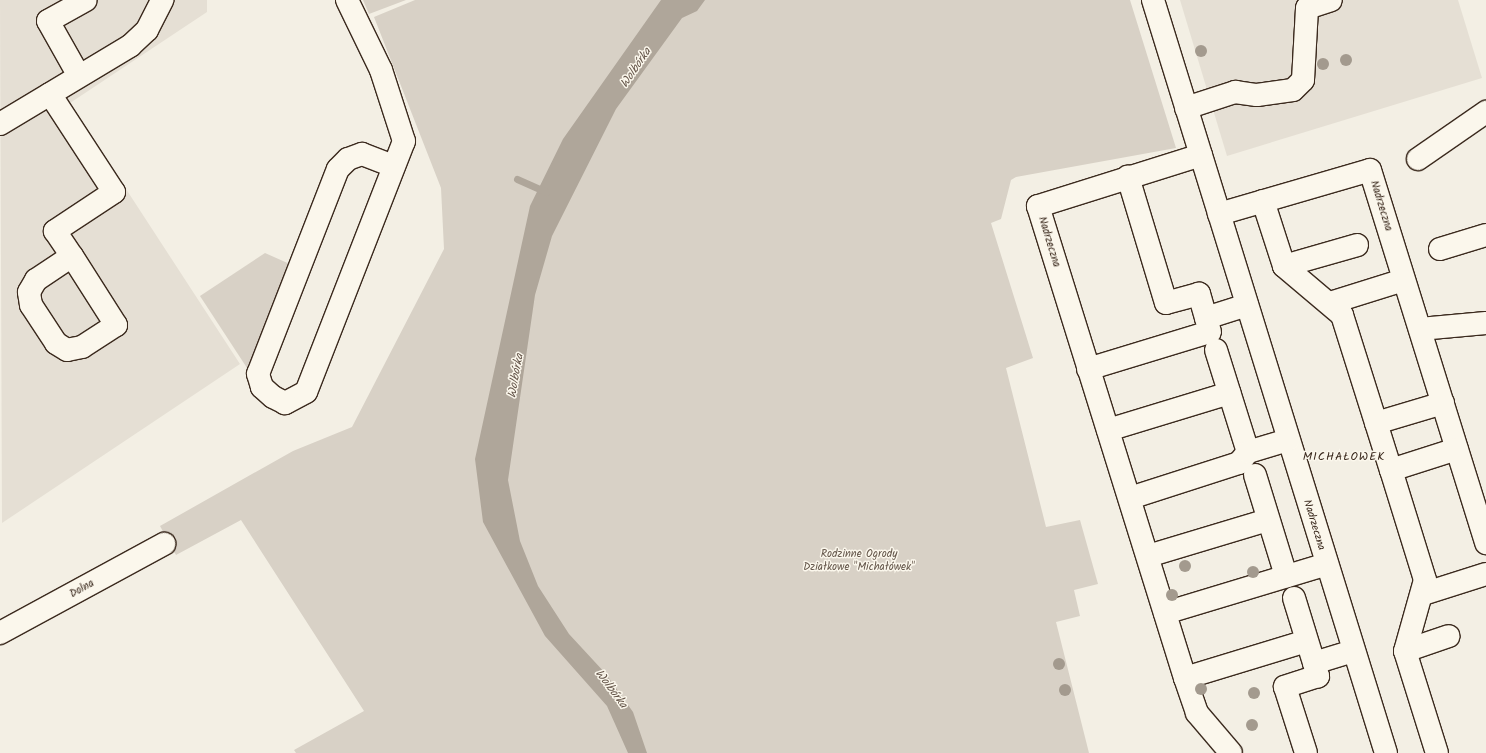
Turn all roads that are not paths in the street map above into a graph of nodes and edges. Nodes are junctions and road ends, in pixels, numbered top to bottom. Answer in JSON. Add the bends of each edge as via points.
{"nodes":[{"id":1,"x":86,"y":0,"type":"edge"},
{"id":2,"x":162,"y":0,"type":"edge"},
{"id":3,"x":347,"y":0,"type":"edge"},
{"id":4,"x":1153,"y":0,"type":"edge"},
{"id":5,"x":1331,"y":0,"type":"edge"},
{"id":6,"x":79,"y":76,"type":"junction"},
{"id":7,"x":50,"y":94,"type":"junction"},
{"id":8,"x":1186,"y":108,"type":"junction"},
{"id":9,"x":1486,"y":112,"type":"edge"},
{"id":10,"x":0,"y":124,"type":"edge"},
{"id":11,"x":1201,"y":155,"type":"junction"},
{"id":12,"x":1418,"y":159,"type":"dead end"},
{"id":13,"x":394,"y":166,"type":"junction"},
{"id":14,"x":1128,"y":178,"type":"junction"},
{"id":15,"x":1263,"y":202,"type":"junction"},
{"id":16,"x":1219,"y":214,"type":"junction"},
{"id":17,"x":1486,"y":235,"type":"edge"},
{"id":18,"x":1357,"y":245,"type":"dead end"},
{"id":19,"x":1440,"y":249,"type":"dead end"},
{"id":20,"x":72,"y":256,"type":"dead end"},
{"id":21,"x":1284,"y":266,"type":"junction"},
{"id":22,"x":1404,"y":280,"type":"junction"},
{"id":23,"x":1330,"y":303,"type":"junction"},
{"id":24,"x":1247,"y":305,"type":"junction"},
{"id":25,"x":1206,"y":318,"type":"junction"},
{"id":26,"x":1486,"y":323,"type":"edge"},
{"id":27,"x":1420,"y":329,"type":"junction"},
{"id":28,"x":1216,"y":350,"type":"dead end"},
{"id":29,"x":1088,"y":368,"type":"junction"},
{"id":30,"x":1230,"y":392,"type":"junction"},
{"id":31,"x":1443,"y":403,"type":"junction"},
{"id":32,"x":1376,"y":423,"type":"junction"},
{"id":33,"x":1108,"y":430,"type":"junction"},
{"id":34,"x":1288,"y":440,"type":"junction"},
{"id":35,"x":1457,"y":449,"type":"junction"},
{"id":36,"x":1248,"y":452,"type":"junction"},
{"id":37,"x":1391,"y":470,"type":"junction"},
{"id":38,"x":1255,"y":475,"type":"dead end"},
{"id":39,"x":1130,"y":498,"type":"junction"},
{"id":40,"x":1268,"y":520,"type":"junction"},
{"id":41,"x":1486,"y":543,"type":"edge"},
{"id":42,"x":164,"y":544,"type":"dead end"},
{"id":43,"x":1148,"y":556,"type":"junction"},
{"id":44,"x":1327,"y":564,"type":"junction"},
{"id":45,"x":1486,"y":574,"type":"edge"},
{"id":46,"x":1286,"y":576,"type":"junction"},
{"id":47,"x":1423,"y":594,"type":"junction"},
{"id":48,"x":1294,"y":598,"type":"dead end"},
{"id":49,"x":1165,"y":613,"type":"junction"},
{"id":50,"x":0,"y":633,"type":"edge"},
{"id":51,"x":1449,"y":636,"type":"dead end"},
{"id":52,"x":1307,"y":641,"type":"junction"},
{"id":53,"x":1354,"y":651,"type":"junction"},
{"id":54,"x":1405,"y":651,"type":"junction"},
{"id":55,"x":1314,"y":662,"type":"junction"},
{"id":56,"x":1185,"y":678,"type":"junction"},
{"id":57,"x":1231,"y":753,"type":"edge"},
{"id":58,"x":1306,"y":753,"type":"edge"},
{"id":59,"x":1386,"y":753,"type":"edge"},
{"id":60,"x":1437,"y":753,"type":"edge"}],
"edges":[{"from":1,"to":6,"type":"street","via":[[48,21]]},
{"from":2,"to":6,"type":"street","via":[[147,30],[130,46]]},
{"from":3,"to":13,"type":"street","via":[[381,70],[404,141]]},
{"from":4,"to":8,"type":"street","name":"Nadrzeczna"},
{"from":5,"to":8,"type":"street","via":[[1307,8],[1303,80],[1293,90],[1257,95],[1235,92]]},
{"from":6,"to":7,"type":"street"},
{"from":7,"to":10,"type":"street"},
{"from":7,"to":20,"type":"street","via":[[114,192],[55,231]]},
{"from":8,"to":11,"type":"street","name":"Nadrzeczna"},
{"from":9,"to":12,"type":"street"},
{"from":11,"to":14,"type":"street","name":"Nadrzeczna"},
{"from":11,"to":16,"type":"street","name":"Nadrzeczna"},
{"from":13,"to":13,"type":"street","via":[[306,392],[285,402],[273,397],[262,387],[258,374],[338,169],[348,159],[362,154]]},
{"from":14,"to":25,"type":"street","via":[[1166,303],[1198,294]]},
{"from":14,"to":29,"type":"street","name":"Nadrzeczna","via":[[1038,206]]},
{"from":15,"to":16,"type":"street","name":"Nadrzeczna"},
{"from":15,"to":21,"type":"street"},
{"from":15,"to":22,"type":"street","name":"Nadrzeczna","via":[[1370,170]]},
{"from":16,"to":24,"type":"street","name":"Nadrzeczna"},
{"from":17,"to":19,"type":"street"},
{"from":18,"to":21,"type":"street"},
{"from":21,"to":23,"type":"street"},
{"from":22,"to":23,"type":"street"},
{"from":22,"to":27,"type":"street","name":"Nadrzeczna"},
{"from":23,"to":32,"type":"street","via":[[1342,315]]},
{"from":24,"to":25,"type":"street"},
{"from":24,"to":34,"type":"street","name":"Nadrzeczna"},
{"from":25,"to":29,"type":"street","via":[[1210,332]]},
{"from":26,"to":27,"type":"street"},
{"from":27,"to":31,"type":"street","name":"Nadrzeczna"},
{"from":28,"to":30,"type":"street"},
{"from":29,"to":33,"type":"street","name":"Nadrzeczna"},
{"from":30,"to":33,"type":"street"},
{"from":30,"to":36,"type":"street"},
{"from":31,"to":32,"type":"street"},
{"from":31,"to":35,"type":"street","name":"Nadrzeczna"},
{"from":32,"to":37,"type":"street"},
{"from":33,"to":39,"type":"street","name":"Nadrzeczna"},
{"from":34,"to":36,"type":"street"},
{"from":34,"to":44,"type":"street","name":"Nadrzeczna"},
{"from":35,"to":37,"type":"street"},
{"from":35,"to":41,"type":"street","name":"Nadrzeczna"},
{"from":36,"to":39,"type":"street","via":[[1239,463]]},
{"from":37,"to":47,"type":"street","via":[[1426,580]]},
{"from":38,"to":40,"type":"street"},
{"from":39,"to":43,"type":"street","name":"Nadrzeczna"},
{"from":40,"to":43,"type":"street"},
{"from":40,"to":46,"type":"street"},
{"from":42,"to":50,"type":"street","name":"Dolna"},
{"from":43,"to":49,"type":"street","name":"Nadrzeczna"},
{"from":44,"to":46,"type":"street","name":"Nadrzeczna"},
{"from":44,"to":53,"type":"street","name":"Nadrzeczna"},
{"from":45,"to":47,"type":"street"},
{"from":46,"to":49,"type":"street","name":"Nadrzeczna"},
{"from":47,"to":54,"type":"street"},
{"from":48,"to":52,"type":"street"},
{"from":49,"to":56,"type":"street","name":"Nadrzeczna"},
{"from":51,"to":54,"type":"street"},
{"from":52,"to":55,"type":"street"},
{"from":52,"to":56,"type":"street"},
{"from":53,"to":55,"type":"street"},
{"from":53,"to":59,"type":"street","name":"Nadrzeczna"},
{"from":54,"to":60,"type":"street"},
{"from":55,"to":58,"type":"street","via":[[1318,676],[1285,687]]},
{"from":56,"to":57,"type":"street","name":"Nadrzeczna","via":[[1197,713]]}]}
